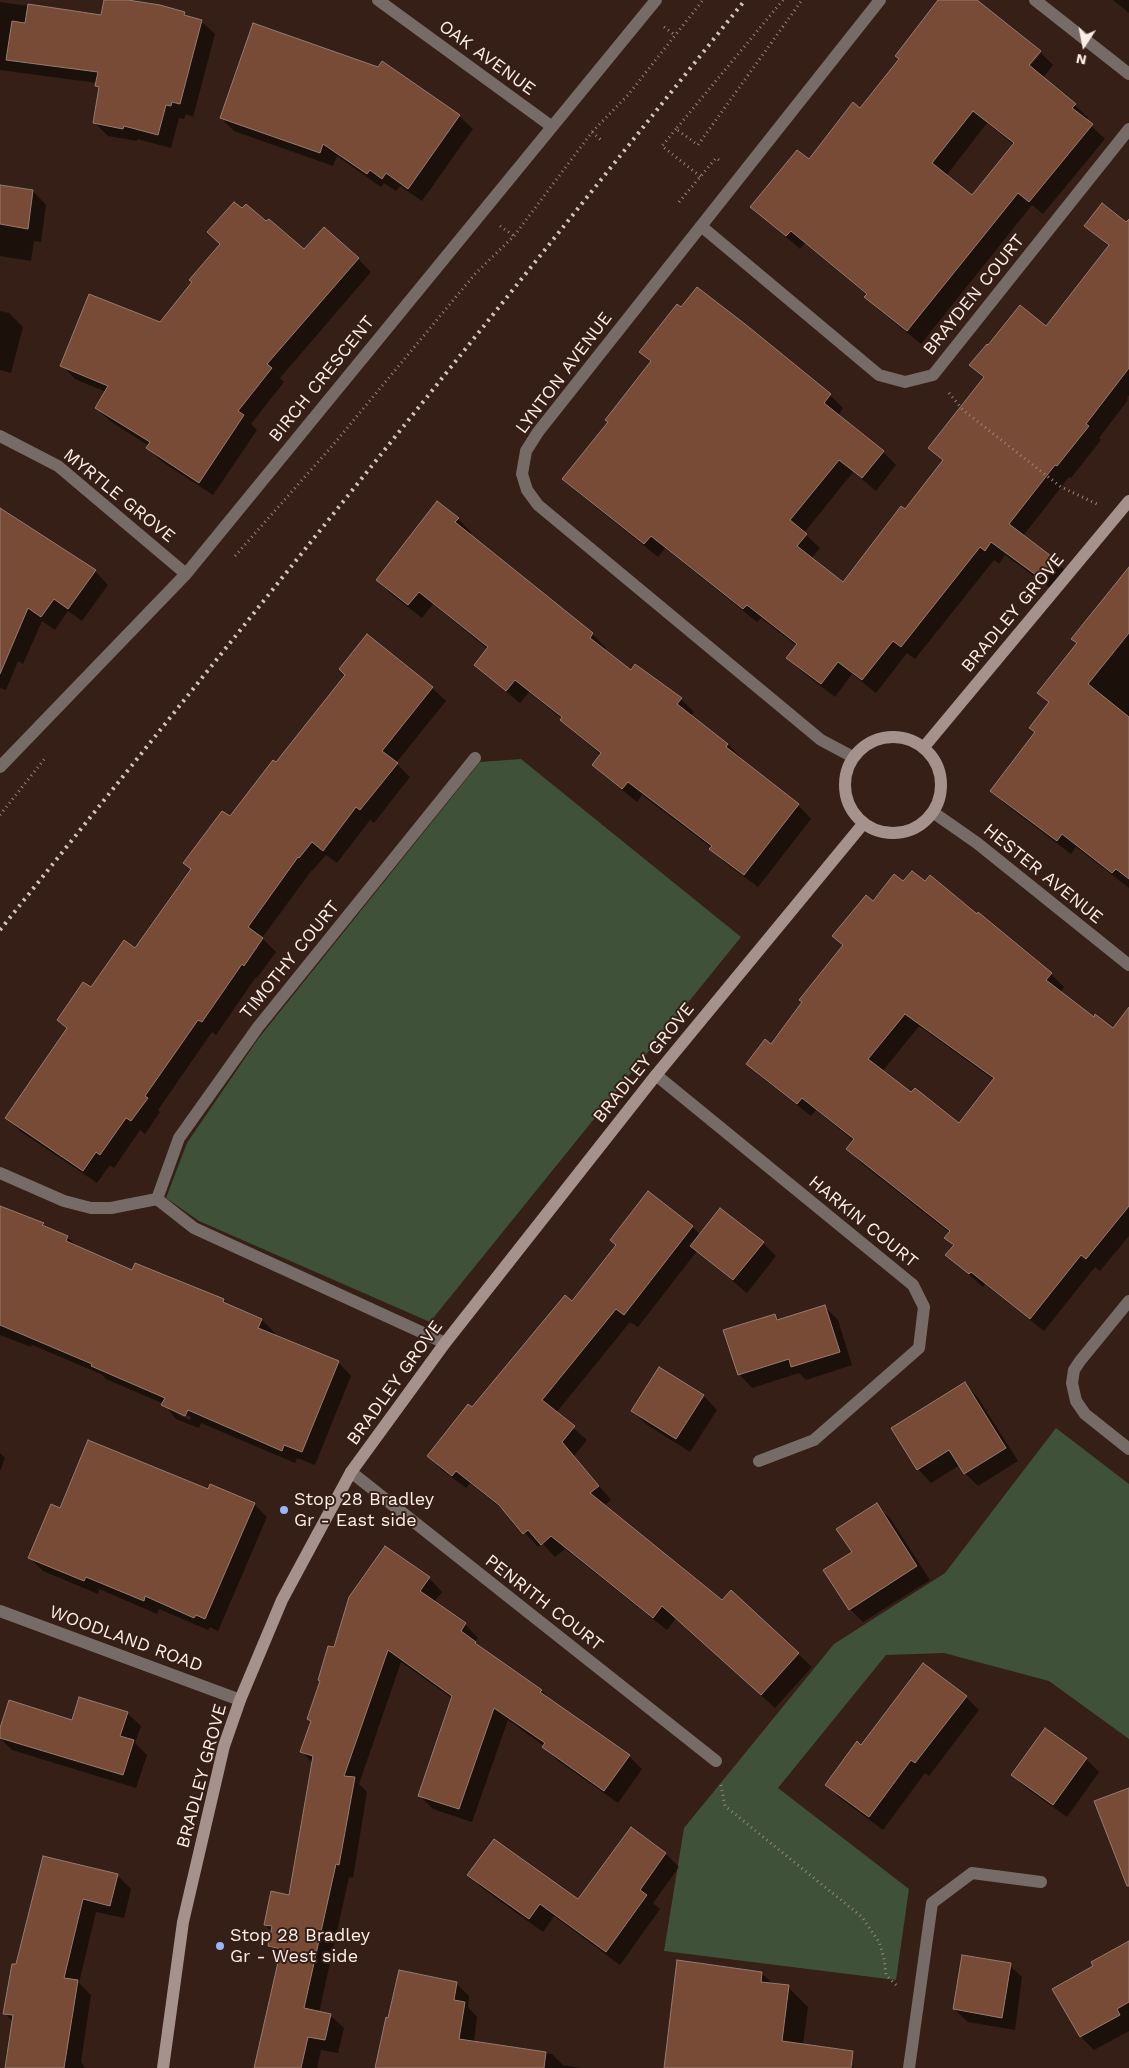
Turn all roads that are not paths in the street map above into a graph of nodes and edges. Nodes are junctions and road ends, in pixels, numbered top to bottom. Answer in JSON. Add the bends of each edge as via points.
{"nodes":[{"id":1,"x":378,"y":0,"type":"edge"},
{"id":2,"x":656,"y":0,"type":"edge"},
{"id":3,"x":880,"y":0,"type":"edge"},
{"id":4,"x":1035,"y":0,"type":"edge"},
{"id":5,"x":1129,"y":74,"type":"edge"},
{"id":6,"x":551,"y":126,"type":"junction"},
{"id":7,"x":1129,"y":129,"type":"edge"},
{"id":8,"x":701,"y":226,"type":"junction"},
{"id":9,"x":0,"y":436,"type":"edge"},
{"id":10,"x":1129,"y":501,"type":"edge"},
{"id":11,"x":186,"y":574,"type":"junction"},
{"id":12,"x":924,"y":747,"type":"junction"},
{"id":13,"x":853,"y":757,"type":"junction"},
{"id":14,"x":475,"y":758,"type":"dead end"},
{"id":15,"x":0,"y":767,"type":"edge"},
{"id":16,"x":934,"y":813,"type":"junction"},
{"id":17,"x":863,"y":824,"type":"junction"},
{"id":18,"x":1129,"y":965,"type":"edge"},
{"id":19,"x":656,"y":1076,"type":"junction"},
{"id":20,"x":0,"y":1173,"type":"edge"},
{"id":21,"x":157,"y":1199,"type":"junction"},
{"id":22,"x":1129,"y":1301,"type":"edge"},
{"id":23,"x":445,"y":1343,"type":"junction"},
{"id":24,"x":1129,"y":1449,"type":"edge"},
{"id":25,"x":759,"y":1461,"type":"dead end"},
{"id":26,"x":351,"y":1472,"type":"junction"},
{"id":27,"x":0,"y":1611,"type":"edge"},
{"id":28,"x":240,"y":1700,"type":"junction"},
{"id":29,"x":716,"y":1761,"type":"road end"},
{"id":30,"x":1041,"y":1882,"type":"dead end"},
{"id":31,"x":163,"y":2068,"type":"edge"},
{"id":32,"x":909,"y":2068,"type":"edge"}],
"edges":[{"from":1,"to":6,"type":"street","name":"OAK AVENUE"},
{"from":2,"to":6,"type":"street","name":"BIRCH CRESCENT"},
{"from":3,"to":8,"type":"street","name":"LYNTON AVENUE"},
{"from":4,"to":5,"type":"street"},
{"from":6,"to":11,"type":"street","name":"BIRCH CRESCENT"},
{"from":7,"to":8,"type":"street","name":"BRAYDEN COURT","via":[[933,375],[905,382],[879,375]]},
{"from":8,"to":13,"type":"street","name":"LYNTON AVENUE","via":[[538,432],[526,451],[522,474],[527,490],[538,505],[821,740]]},
{"from":9,"to":11,"type":"street","name":"MYRTLE GROVE","via":[[58,466]]},
{"from":10,"to":12,"type":"street","name":"BRADLEY GROVE"},
{"from":11,"to":15,"type":"street","name":"BIRCH CRESCENT"},
{"from":12,"to":13,"type":"street","via":[[902,737],[880,738],[864,746]]},
{"from":12,"to":16,"type":"street","via":[[941,774],[942,794]]},
{"from":13,"to":17,"type":"street","via":[[844,788],[850,808]]},
{"from":14,"to":21,"type":"street","name":"TIMOTHY COURT","via":[[258,1027],[179,1138]]},
{"from":16,"to":17,"type":"street","via":[[920,827],[904,833],[884,833]]},
{"from":16,"to":18,"type":"street","name":"HESTER AVENUE","via":[[977,843]]},
{"from":17,"to":19,"type":"street","name":"BRADLEY GROVE"},
{"from":19,"to":23,"type":"street","name":"BRADLEY GROVE"},
{"from":19,"to":25,"type":"street","name":"HARKIN COURT","via":[[913,1285],[924,1307],[919,1348],[814,1440]]},
{"from":20,"to":21,"type":"street","via":[[64,1201],[91,1208],[111,1208]]},
{"from":21,"to":23,"type":"street","via":[[194,1228]]},
{"from":22,"to":24,"type":"street","via":[[1080,1360],[1072,1383],[1076,1401],[1085,1414]]},
{"from":23,"to":26,"type":"street","name":"BRADLEY GROVE"},
{"from":26,"to":28,"type":"street","name":"BRADLEY GROVE","via":[[282,1600]]},
{"from":26,"to":29,"type":"street","name":"PENRITH COURT"},
{"from":27,"to":28,"type":"street","name":"WOODLAND ROAD"},
{"from":28,"to":31,"type":"street","name":"BRADLEY GROVE","via":[[224,1746],[183,1922]]},
{"from":30,"to":32,"type":"street","via":[[972,1874],[932,1902]]}]}
